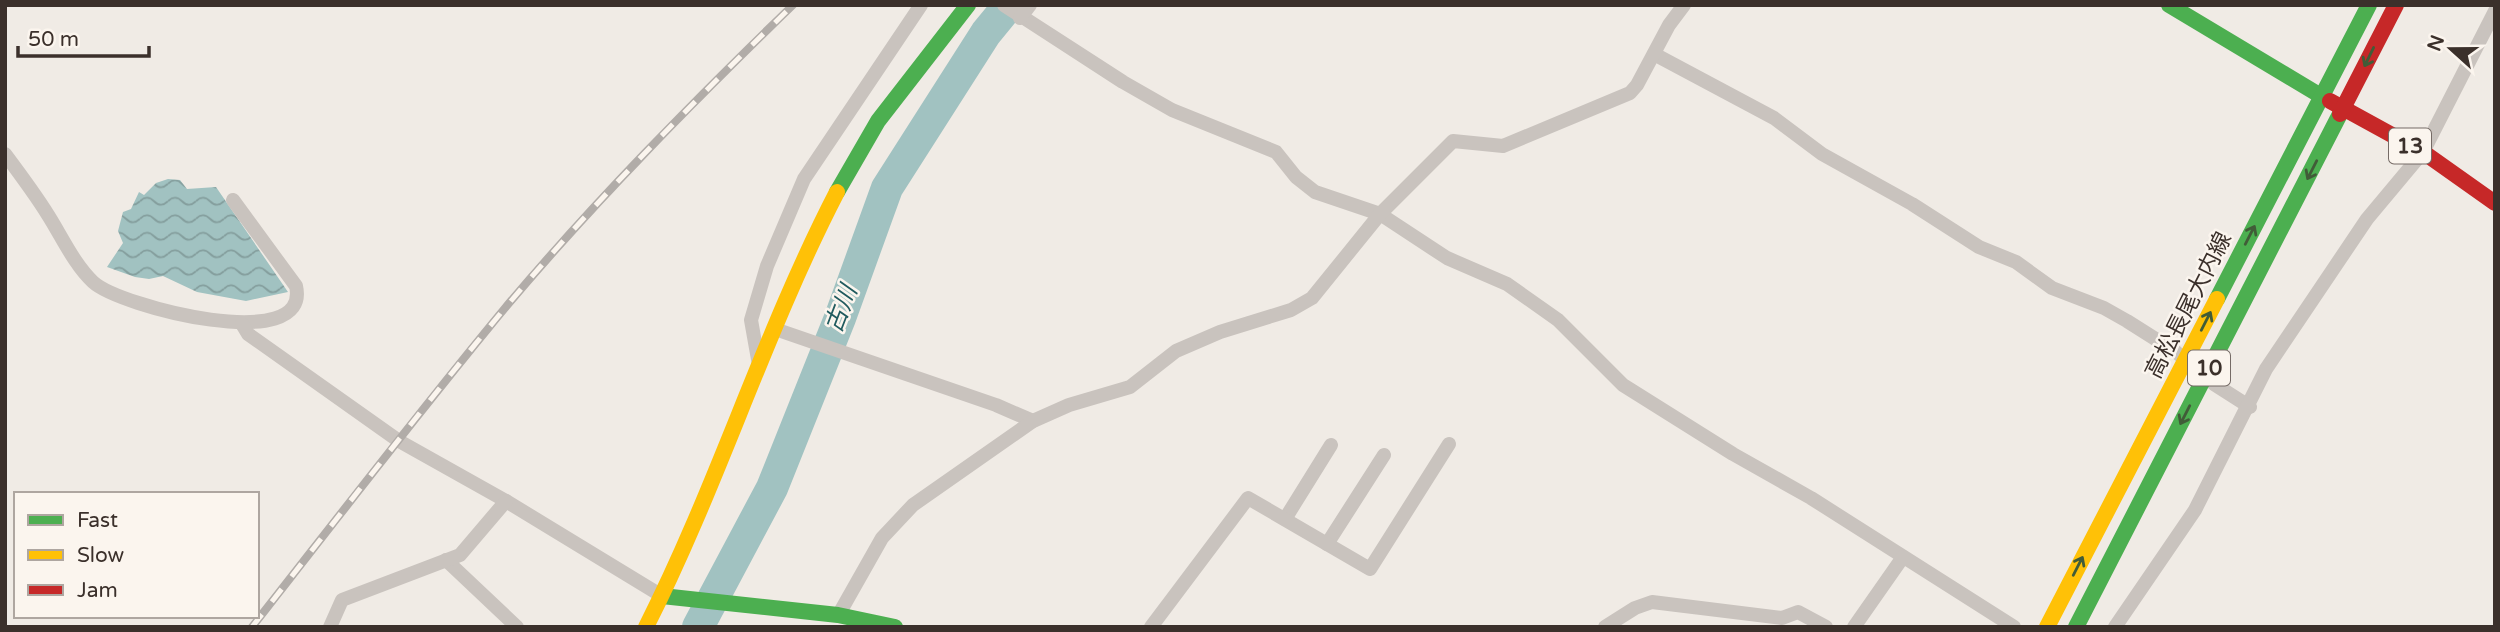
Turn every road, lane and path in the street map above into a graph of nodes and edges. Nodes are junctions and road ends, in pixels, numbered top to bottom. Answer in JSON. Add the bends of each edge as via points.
{"nodes":[{"id":1,"x":921,"y":5,"type":"edge"},
{"id":2,"x":968,"y":5,"type":"edge"},
{"id":3,"x":1004,"y":5,"type":"edge"},
{"id":4,"x":1030,"y":5,"type":"edge"},
{"id":5,"x":1684,"y":5,"type":"edge"},
{"id":6,"x":2169,"y":5,"type":"edge"},
{"id":7,"x":2369,"y":5,"type":"edge"},
{"id":8,"x":2396,"y":5,"type":"edge"},
{"id":9,"x":2495,"y":11,"type":"edge"},
{"id":10,"x":1018,"y":16,"type":"junction"},
{"id":11,"x":1654,"y":54,"type":"junction"},
{"id":12,"x":2321,"y":96,"type":"junction"},
{"id":13,"x":2343,"y":109,"type":"junction"},
{"id":14,"x":2423,"y":152,"type":"junction"},
{"id":15,"x":5,"y":154,"type":"edge"},
{"id":16,"x":233,"y":200,"type":"dead end"},
{"id":17,"x":2495,"y":203,"type":"edge"},
{"id":18,"x":1380,"y":214,"type":"junction"},
{"id":19,"x":242,"y":324,"type":"junction"},
{"id":20,"x":775,"y":329,"type":"junction"},
{"id":21,"x":2185,"y":359,"type":"junction"},
{"id":22,"x":760,"y":367,"type":"junction"},
{"id":23,"x":2205,"y":376,"type":"junction"},
{"id":24,"x":2250,"y":407,"type":"junction"},
{"id":25,"x":1033,"y":421,"type":"junction"},
{"id":26,"x":1449,"y":444,"type":"dead end"},
{"id":27,"x":1331,"y":445,"type":"dead end"},
{"id":28,"x":1384,"y":455,"type":"dead end"},
{"id":29,"x":506,"y":500,"type":"junction"},
{"id":30,"x":1285,"y":519,"type":"junction"},
{"id":31,"x":1327,"y":544,"type":"junction"},
{"id":32,"x":1903,"y":557,"type":"junction"},
{"id":33,"x":446,"y":560,"type":"junction"},
{"id":34,"x":662,"y":596,"type":"junction"},
{"id":35,"x":839,"y":614,"type":"junction"},
{"id":36,"x":874,"y":624,"type":"edge"},
{"id":37,"x":330,"y":627,"type":"edge"},
{"id":38,"x":517,"y":627,"type":"edge"},
{"id":39,"x":646,"y":627,"type":"edge"},
{"id":40,"x":895,"y":627,"type":"edge"},
{"id":41,"x":1152,"y":627,"type":"edge"},
{"id":42,"x":1605,"y":627,"type":"edge"},
{"id":43,"x":1826,"y":627,"type":"edge"},
{"id":44,"x":1854,"y":627,"type":"edge"},
{"id":45,"x":2014,"y":627,"type":"edge"},
{"id":46,"x":2047,"y":627,"type":"edge"},
{"id":47,"x":2076,"y":627,"type":"edge"},
{"id":48,"x":2115,"y":627,"type":"edge"}],
"edges":[{"from":1,"to":22,"type":"street","via":[[804,179],[767,266],[751,320]]},
{"from":2,"to":20,"type":"main road","via":[[883,113],[853,161]]},
{"from":3,"to":10,"type":"street"},
{"from":4,"to":10,"type":"street"},
{"from":5,"to":11,"type":"street","via":[[1668,24]]},
{"from":6,"to":12,"type":"main road"},
{"from":7,"to":12,"type":"main road","name":"高松長尾大内線","number":"10"},
{"from":8,"to":13,"type":"main road","name":"高松長尾大内線","number":"10","one_way":true},
{"from":9,"to":14,"type":"street"},
{"from":10,"to":18,"type":"street","via":[[1172,110],[1276,152],[1315,192]]},
{"from":11,"to":18,"type":"street","via":[[1630,93],[1503,146],[1453,141]]},
{"from":11,"to":21,"type":"street","via":[[1774,118],[1822,154],[1979,247],[2016,262],[2052,288],[2104,308]]},
{"from":12,"to":13,"type":"main road","number":"13"},
{"from":21,"to":12,"type":"main road","name":"高松長尾大内線","number":"10","one_way":true},
{"from":13,"to":14,"type":"main road","number":"13"},
{"from":13,"to":23,"type":"main road","name":"高松長尾大内線","number":"10","one_way":true},
{"from":14,"to":17,"type":"main road","number":"13"},
{"from":14,"to":24,"type":"street","via":[[2345,250],[2266,369]]},
{"from":15,"to":19,"type":"street","via":[[94,283],[127,301]]},
{"from":16,"to":19,"type":"street","via":[[296,286],[299,297],[293,309],[268,321]]},
{"from":18,"to":25,"type":"street","via":[[1312,298],[1291,310],[1176,351],[1130,387]]},
{"from":18,"to":32,"type":"street","via":[[1447,258],[1507,284],[1558,320],[1623,385]]},
{"from":19,"to":29,"type":"street","via":[[248,334],[399,441]]},
{"from":20,"to":22,"type":"main road"},
{"from":20,"to":25,"type":"street"},
{"from":21,"to":23,"type":"street"},
{"from":46,"to":21,"type":"main road","name":"高松長尾大内線","number":"10","one_way":true},
{"from":22,"to":34,"type":"main road"},
{"from":23,"to":24,"type":"street"},
{"from":23,"to":47,"type":"main road","name":"高松長尾大内線","number":"10","one_way":true},
{"from":24,"to":48,"type":"street","via":[[2195,510]]},
{"from":25,"to":35,"type":"street","via":[[913,505],[882,538]]},
{"from":26,"to":31,"type":"street","via":[[1370,569]]},
{"from":27,"to":30,"type":"street"},
{"from":28,"to":31,"type":"street"},
{"from":29,"to":33,"type":"street","via":[[460,555]]},
{"from":29,"to":34,"type":"street"},
{"from":30,"to":31,"type":"street"},
{"from":30,"to":41,"type":"street","via":[[1248,498]]},
{"from":32,"to":44,"type":"street"},
{"from":32,"to":45,"type":"street"},
{"from":33,"to":37,"type":"street","via":[[342,600]]},
{"from":33,"to":38,"type":"street"},
{"from":34,"to":35,"type":"main road","via":[[695,603]]},
{"from":34,"to":39,"type":"main road"},
{"from":35,"to":36,"type":"main road"},
{"from":36,"to":40,"type":"main road"},
{"from":42,"to":43,"type":"street","via":[[1652,602],[1783,618],[1798,612]]}]}
